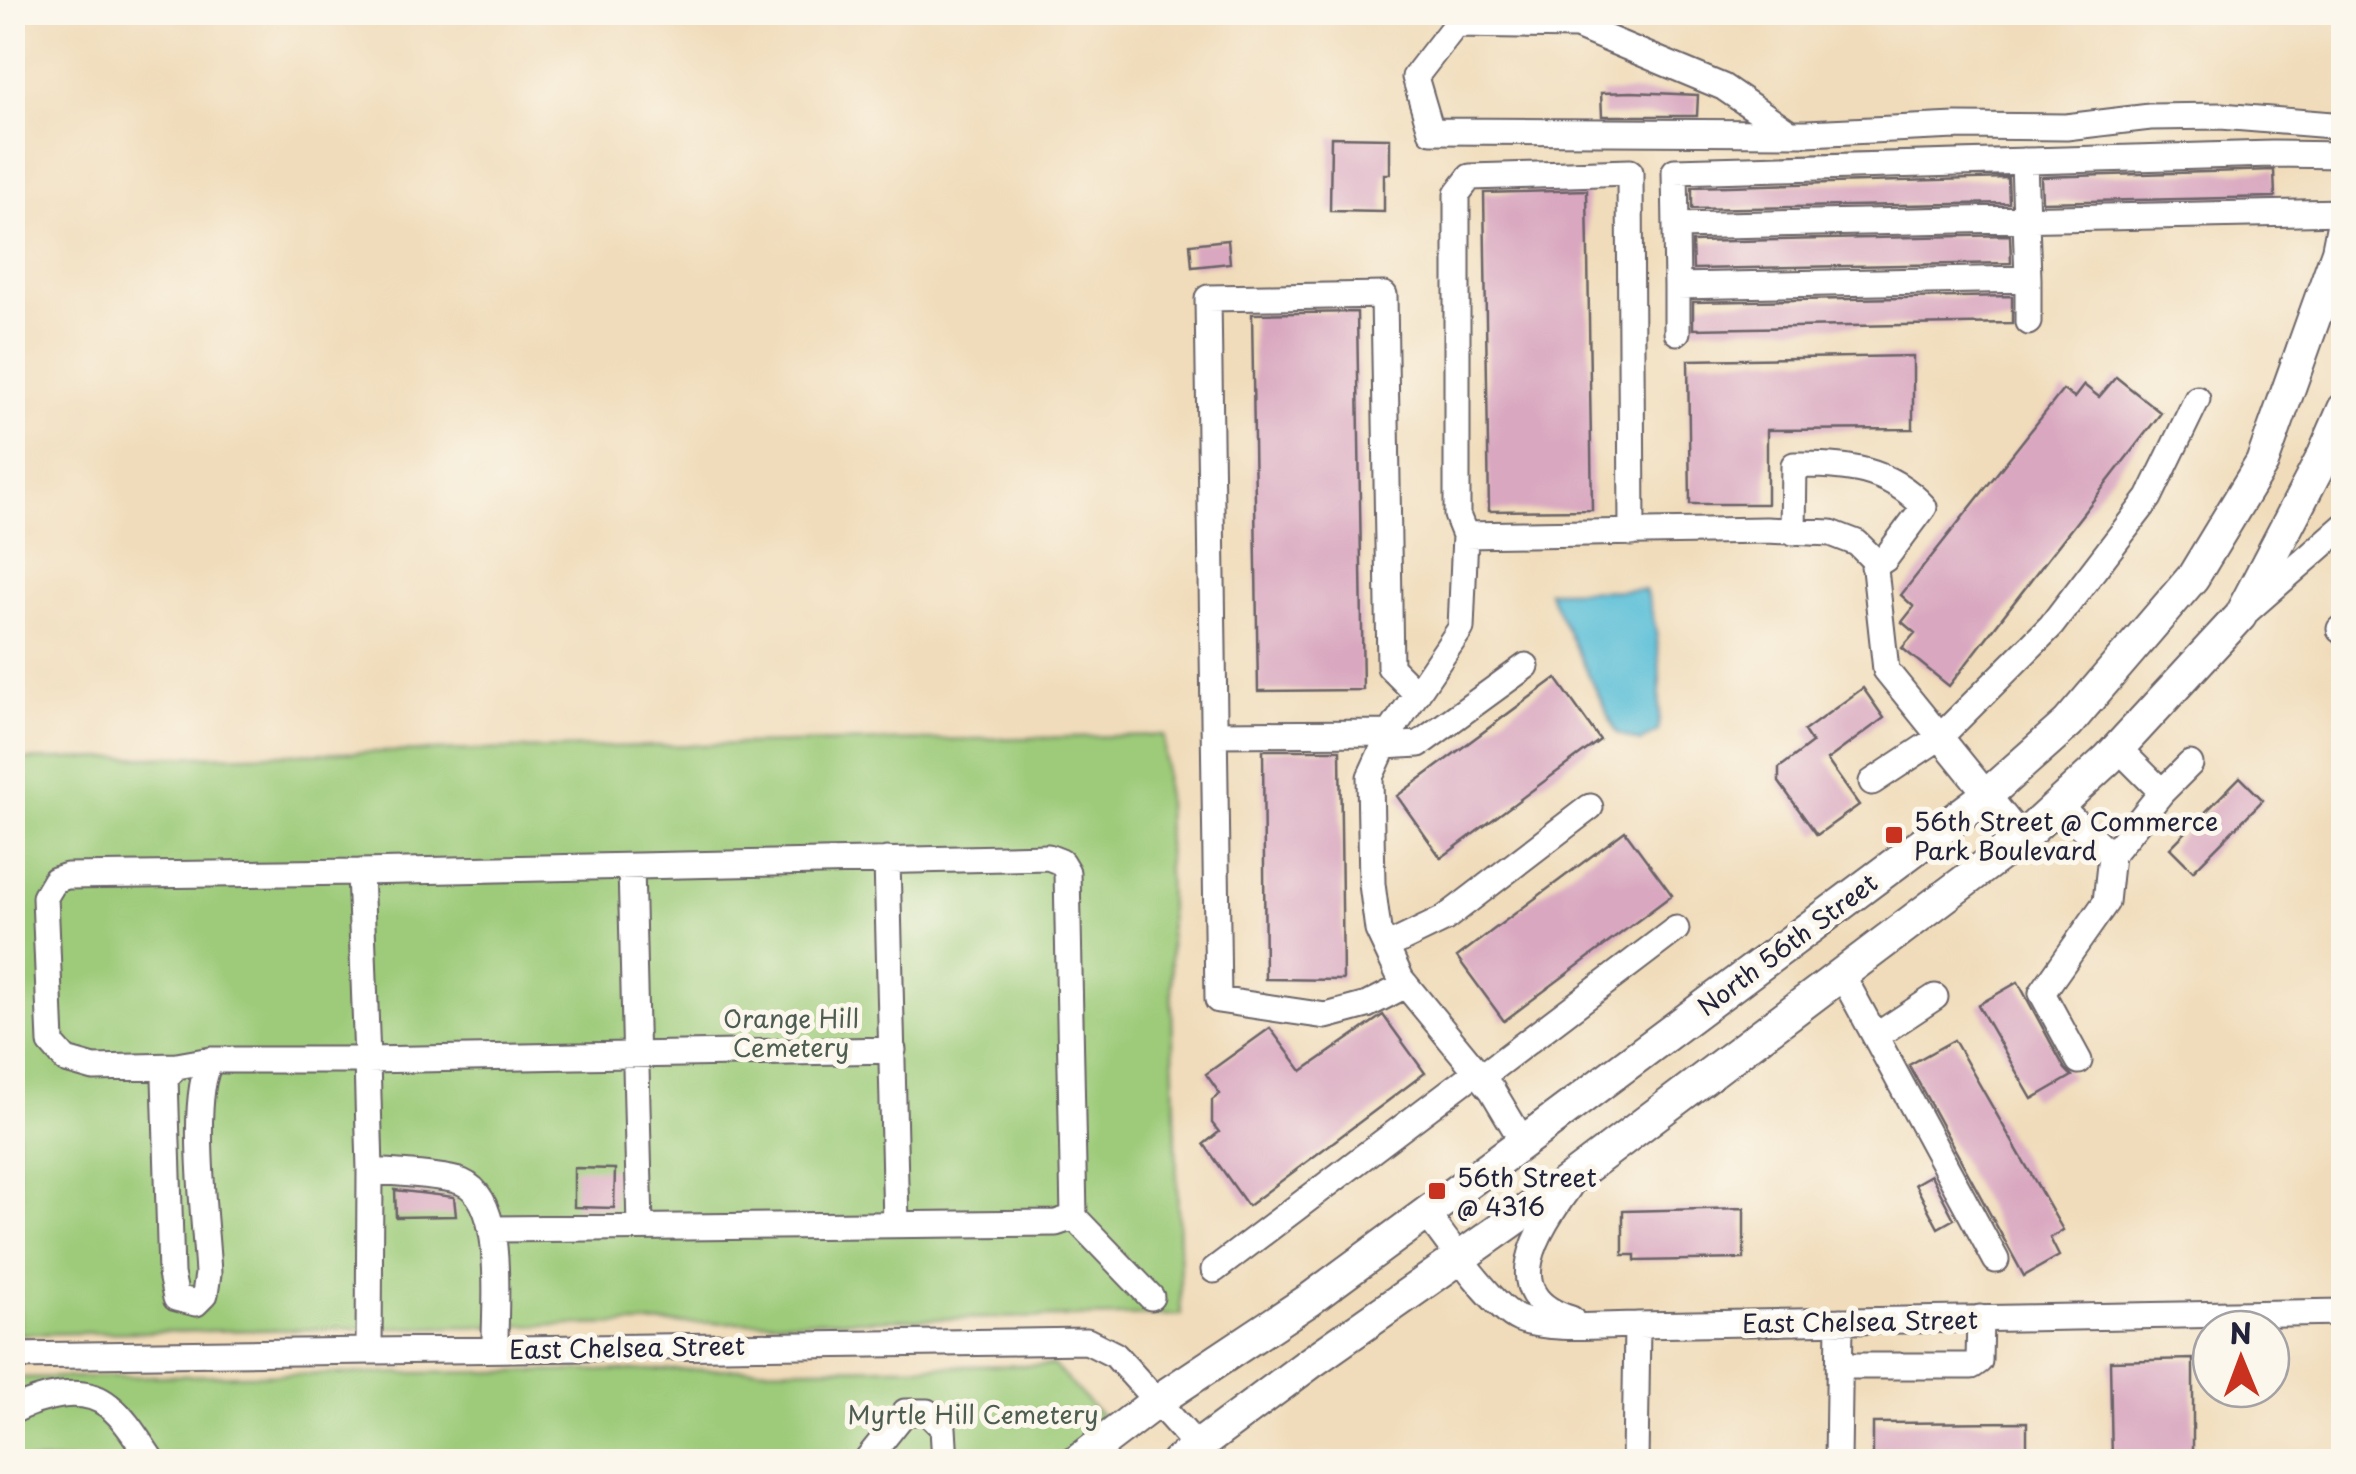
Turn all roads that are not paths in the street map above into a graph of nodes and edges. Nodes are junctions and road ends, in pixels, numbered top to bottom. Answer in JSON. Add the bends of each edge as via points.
{"nodes":[{"id":1,"x":2344,"y":126,"type":"edge"},
{"id":2,"x":1789,"y":132,"type":"junction"},
{"id":3,"x":2344,"y":154,"type":"edge"},
{"id":4,"x":2024,"y":161,"type":"junction"},
{"id":5,"x":2344,"y":212,"type":"edge"},
{"id":6,"x":2026,"y":217,"type":"junction"},
{"id":7,"x":1676,"y":226,"type":"junction"},
{"id":8,"x":2342,"y":242,"type":"edge"},
{"id":9,"x":2028,"y":279,"type":"junction"},
{"id":10,"x":1677,"y":286,"type":"junction"},
{"id":11,"x":2028,"y":322,"type":"dead end"},
{"id":12,"x":1678,"y":332,"type":"dead end"},
{"id":13,"x":2198,"y":399,"type":"dead end"},
{"id":14,"x":2344,"y":409,"type":"edge"},
{"id":15,"x":2344,"y":526,"type":"edge"},
{"id":16,"x":1793,"y":532,"type":"junction"},
{"id":17,"x":1632,"y":533,"type":"junction"},
{"id":18,"x":1465,"y":535,"type":"junction"},
{"id":19,"x":1874,"y":566,"type":"junction"},
{"id":20,"x":2240,"y":616,"type":"junction"},
{"id":21,"x":1526,"y":666,"type":"dead end"},
{"id":22,"x":1416,"y":694,"type":"junction"},
{"id":23,"x":1216,"y":734,"type":"junction"},
{"id":24,"x":1940,"y":737,"type":"junction"},
{"id":25,"x":1387,"y":739,"type":"junction"},
{"id":26,"x":2118,"y":748,"type":"junction"},
{"id":27,"x":2190,"y":764,"type":"dead end"},
{"id":28,"x":1872,"y":782,"type":"dead end"},
{"id":29,"x":2162,"y":792,"type":"junction"},
{"id":30,"x":1987,"y":795,"type":"junction"},
{"id":31,"x":2058,"y":805,"type":"junction"},
{"id":32,"x":1590,"y":807,"type":"dead end"},
{"id":33,"x":2022,"y":838,"type":"junction"},
{"id":34,"x":2111,"y":855,"type":"junction"},
{"id":35,"x":887,"y":860,"type":"junction"},
{"id":36,"x":631,"y":866,"type":"junction"},
{"id":37,"x":360,"y":872,"type":"junction"},
{"id":38,"x":1676,"y":929,"type":"dead end"},
{"id":39,"x":1386,"y":947,"type":"junction"},
{"id":40,"x":1842,"y":974,"type":"junction"},
{"id":41,"x":1406,"y":986,"type":"junction"},
{"id":42,"x":1936,"y":997,"type":"dead end"},
{"id":43,"x":1876,"y":1036,"type":"junction"},
{"id":44,"x":892,"y":1050,"type":"junction"},
{"id":45,"x":636,"y":1053,"type":"junction"},
{"id":46,"x":211,"y":1060,"type":"junction"},
{"id":47,"x":367,"y":1060,"type":"junction"},
{"id":48,"x":2079,"y":1061,"type":"dead end"},
{"id":49,"x":177,"y":1066,"type":"junction"},
{"id":50,"x":1479,"y":1074,"type":"junction"},
{"id":51,"x":1522,"y":1142,"type":"junction"},
{"id":52,"x":370,"y":1171,"type":"junction"},
{"id":53,"x":1578,"y":1174,"type":"junction"},
{"id":54,"x":1426,"y":1213,"type":"junction"},
{"id":55,"x":1074,"y":1218,"type":"junction"},
{"id":56,"x":896,"y":1224,"type":"junction"},
{"id":57,"x":640,"y":1227,"type":"junction"},
{"id":58,"x":494,"y":1229,"type":"junction"},
{"id":59,"x":1460,"y":1258,"type":"junction"},
{"id":60,"x":1996,"y":1260,"type":"dead end"},
{"id":61,"x":1214,"y":1270,"type":"dead end"},
{"id":62,"x":1151,"y":1297,"type":"dead end"},
{"id":63,"x":2344,"y":1312,"type":"edge"},
{"id":64,"x":1980,"y":1318,"type":"junction"},
{"id":65,"x":1840,"y":1321,"type":"junction"},
{"id":66,"x":1590,"y":1324,"type":"junction"},
{"id":67,"x":1637,"y":1325,"type":"junction"},
{"id":68,"x":495,"y":1349,"type":"junction"},
{"id":69,"x":368,"y":1351,"type":"junction"},
{"id":70,"x":12,"y":1356,"type":"edge"},
{"id":71,"x":1839,"y":1366,"type":"junction"},
{"id":72,"x":1157,"y":1400,"type":"junction"},
{"id":73,"x":12,"y":1411,"type":"edge"},
{"id":74,"x":1187,"y":1454,"type":"edge"},
{"id":75,"x":868,"y":1461,"type":"edge"},
{"id":76,"x":153,"y":1462,"type":"edge"},
{"id":77,"x":945,"y":1462,"type":"edge"},
{"id":78,"x":1077,"y":1462,"type":"edge"},
{"id":79,"x":1635,"y":1462,"type":"edge"},
{"id":80,"x":1838,"y":1462,"type":"edge"}],
"edges":[{"from":1,"to":2,"type":"street","via":[[2220,116],[2066,127]]},
{"from":2,"to":2,"type":"street","via":[[1431,131],[1415,77],[1456,24],[1577,26],[1723,87]]},
{"from":3,"to":4,"type":"street"},
{"from":4,"to":6,"type":"street"},
{"from":4,"to":7,"type":"street","via":[[1675,171]]},
{"from":5,"to":6,"type":"street"},
{"from":6,"to":7,"type":"street"},
{"from":6,"to":9,"type":"street"},
{"from":7,"to":10,"type":"street"},
{"from":8,"to":30,"type":"main road","name":"North 56th Street","via":[[2262,463],[2193,577],[2068,723]]},
{"from":9,"to":10,"type":"street"},
{"from":9,"to":11,"type":"street"},
{"from":10,"to":12,"type":"street"},
{"from":13,"to":24,"type":"street","via":[[2149,498],[2050,626]]},
{"from":14,"to":20,"type":"main road"},
{"from":15,"to":20,"type":"street"},
{"from":16,"to":17,"type":"street"},
{"from":16,"to":19,"type":"street","via":[[1856,543]]},
{"from":16,"to":19,"type":"street","via":[[1794,465],[1842,464],[1873,472],[1909,491],[1924,508]]},
{"from":17,"to":18,"type":"street"},
{"from":17,"to":18,"type":"street","via":[[1630,172],[1470,177],[1458,194],[1457,515]]},
{"from":18,"to":22,"type":"street","via":[[1461,628]]},
{"from":19,"to":24,"type":"street","via":[[1886,670]]},
{"from":20,"to":26,"type":"main road"},
{"from":21,"to":25,"type":"street","via":[[1419,744]]},
{"from":22,"to":23,"type":"street","via":[[1390,667],[1384,296],[1208,298]]},
{"from":22,"to":25,"type":"street"},
{"from":23,"to":25,"type":"street"},
{"from":23,"to":41,"type":"street","via":[[1218,1000],[1326,1016]]},
{"from":24,"to":28,"type":"street"},
{"from":24,"to":30,"type":"street"},
{"from":25,"to":39,"type":"street","via":[[1370,777],[1372,884]]},
{"from":26,"to":29,"type":"street"},
{"from":26,"to":31,"type":"main road"},
{"from":27,"to":29,"type":"street"},
{"from":29,"to":34,"type":"street"},
{"from":30,"to":33,"type":"street"},
{"from":30,"to":51,"type":"main road","name":"North 56th Street"},
{"from":31,"to":33,"type":"main road"},
{"from":31,"to":34,"type":"street"},
{"from":32,"to":39,"type":"street","via":[[1444,919]]},
{"from":33,"to":40,"type":"main road"},
{"from":34,"to":48,"type":"street","via":[[2106,902],[2042,993]]},
{"from":35,"to":36,"type":"street"},
{"from":35,"to":44,"type":"street"},
{"from":35,"to":55,"type":"street","via":[[1048,857],[1068,872]]},
{"from":36,"to":37,"type":"street"},
{"from":36,"to":45,"type":"street"},
{"from":37,"to":47,"type":"street"},
{"from":37,"to":49,"type":"street","via":[[55,880],[45,897],[51,1042],[66,1060],[94,1068]]},
{"from":38,"to":50,"type":"street"},
{"from":39,"to":41,"type":"street"},
{"from":40,"to":43,"type":"street"},
{"from":40,"to":53,"type":"main road"},
{"from":41,"to":50,"type":"street"},
{"from":42,"to":43,"type":"street"},
{"from":43,"to":60,"type":"street"},
{"from":44,"to":45,"type":"street"},
{"from":44,"to":56,"type":"street"},
{"from":45,"to":47,"type":"street"},
{"from":45,"to":57,"type":"street"},
{"from":46,"to":47,"type":"street"},
{"from":46,"to":49,"type":"street"},
{"from":46,"to":49,"type":"street","via":[[203,1072],[200,1108],[208,1274],[206,1294],[196,1303],[176,1298],[171,1274],[165,1078]]},
{"from":47,"to":52,"type":"street"},
{"from":50,"to":51,"type":"street"},
{"from":50,"to":61,"type":"street"},
{"from":51,"to":54,"type":"main road","name":"North 56th Street"},
{"from":52,"to":58,"type":"street","via":[[463,1182],[484,1202]]},
{"from":52,"to":69,"type":"street"},
{"from":53,"to":59,"type":"main road"},
{"from":53,"to":66,"type":"street","via":[[1544,1223],[1527,1267],[1545,1307]]},
{"from":54,"to":59,"type":"street","name":"East Chelsea Street"},
{"from":54,"to":72,"type":"main road","name":"North 56th Street","via":[[1310,1300]]},
{"from":55,"to":56,"type":"street"},
{"from":55,"to":62,"type":"street"},
{"from":56,"to":57,"type":"street"},
{"from":57,"to":58,"type":"street"},
{"from":58,"to":68,"type":"street"},
{"from":59,"to":66,"type":"street","name":"East Chelsea Street","via":[[1509,1314]]},
{"from":59,"to":74,"type":"main road"},
{"from":63,"to":64,"type":"street","name":"East Chelsea Street"},
{"from":64,"to":65,"type":"street","name":"East Chelsea Street"},
{"from":64,"to":71,"type":"street","via":[[1978,1361],[1972,1366]]},
{"from":65,"to":67,"type":"street","name":"East Chelsea Street"},
{"from":65,"to":71,"type":"street"},
{"from":66,"to":67,"type":"street","name":"East Chelsea Street"},
{"from":67,"to":79,"type":"street"},
{"from":68,"to":69,"type":"street","name":"East Chelsea Street"},
{"from":68,"to":72,"type":"street","name":"East Chelsea Street","via":[[1087,1340],[1115,1355]]},
{"from":69,"to":70,"type":"street","name":"East Chelsea Street"},
{"from":71,"to":80,"type":"street"},
{"from":72,"to":74,"type":"street","name":"East Chelsea Street"},
{"from":72,"to":78,"type":"main road","name":"North 56th Street"},
{"from":73,"to":76,"type":"street","via":[[67,1394],[108,1404]]},
{"from":75,"to":77,"type":"street","via":[[905,1412],[928,1412],[942,1428]]}]}
